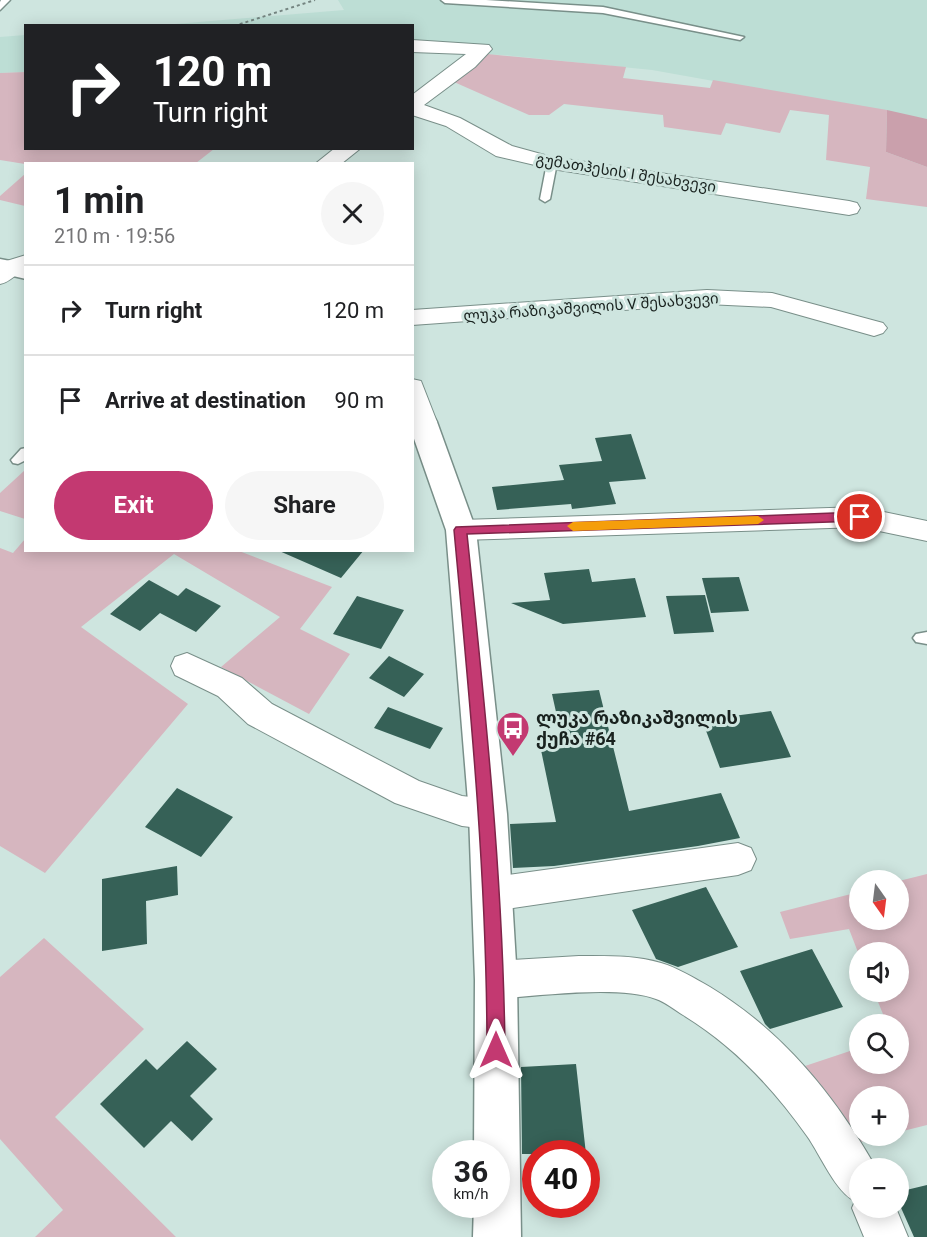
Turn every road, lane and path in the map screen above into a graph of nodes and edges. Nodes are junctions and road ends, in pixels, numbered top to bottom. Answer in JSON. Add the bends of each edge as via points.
{"nodes":[{"id":1,"x":6,"y":0,"type":"edge"},
{"id":2,"x":315,"y":0,"type":"edge"},
{"id":3,"x":445,"y":0,"type":"edge"},
{"id":4,"x":0,"y":7,"type":"edge"},
{"id":5,"x":240,"y":24,"type":"edge"},
{"id":6,"x":740,"y":37,"type":"dead end"},
{"id":7,"x":414,"y":46,"type":"edge"},
{"id":8,"x":414,"y":104,"type":"edge"},
{"id":9,"x":414,"y":107,"type":"edge"},
{"id":10,"x":348,"y":155,"type":"edge"},
{"id":11,"x":330,"y":162,"type":"edge"},
{"id":12,"x":552,"y":163,"type":"junction"},
{"id":13,"x":545,"y":199,"type":"dead end"},
{"id":14,"x":849,"y":208,"type":"dead end"},
{"id":15,"x":414,"y":318,"type":"edge"},
{"id":16,"x":874,"y":328,"type":"dead end"},
{"id":17,"x":414,"y":398,"type":"edge"},
{"id":18,"x":418,"y":419,"type":"edge"},
{"id":19,"x":461,"y":530,"type":"junction"},
{"id":20,"x":927,"y":531,"type":"edge"},
{"id":21,"x":187,"y":666,"type":"dead end"},
{"id":22,"x":488,"y":814,"type":"junction"},
{"id":23,"x":738,"y":859,"type":"dead end"},
{"id":24,"x":492,"y":894,"type":"junction"},
{"id":25,"x":496,"y":980,"type":"junction"},
{"id":26,"x":849,"y":1161,"type":"edge"},
{"id":27,"x":878,"y":1218,"type":"edge"},
{"id":28,"x":498,"y":1237,"type":"edge"},
{"id":29,"x":886,"y":1237,"type":"edge"}],
"edges":[{"from":1,"to":4,"type":"lane"},
{"from":2,"to":5,"type":"path"},
{"from":3,"to":6,"type":"lane","via":[[603,10]]},
{"from":7,"to":8,"type":"street","via":[[482,48]]},
{"from":9,"to":12,"type":"street","name":"გუმათჰესის I შესახვევი","via":[[453,122],[504,151]]},
{"from":10,"to":11,"type":"street"},
{"from":12,"to":13,"type":"lane"},
{"from":12,"to":14,"type":"street","name":"გუმათჰესის I შესახვევი"},
{"from":15,"to":16,"type":"street","name":"ლუკა რაზიკაშვილის V შესახვევი","via":[[707,297],[772,300]]},
{"from":17,"to":18,"type":"street"},
{"from":18,"to":19,"type":"street"},
{"from":19,"to":20,"type":"street","via":[[860,517]]},
{"from":19,"to":22,"type":"street"},
{"from":21,"to":22,"type":"street","via":[[230,687],[260,714],[407,792],[462,811]]},
{"from":22,"to":24,"type":"street"},
{"from":23,"to":24,"type":"street"},
{"from":24,"to":25,"type":"street"},
{"from":25,"to":26,"type":"street","via":[[625,975],[661,981],[739,1029],[788,1076]]},
{"from":25,"to":28,"type":"street"},
{"from":27,"to":29,"type":"street"}]}
